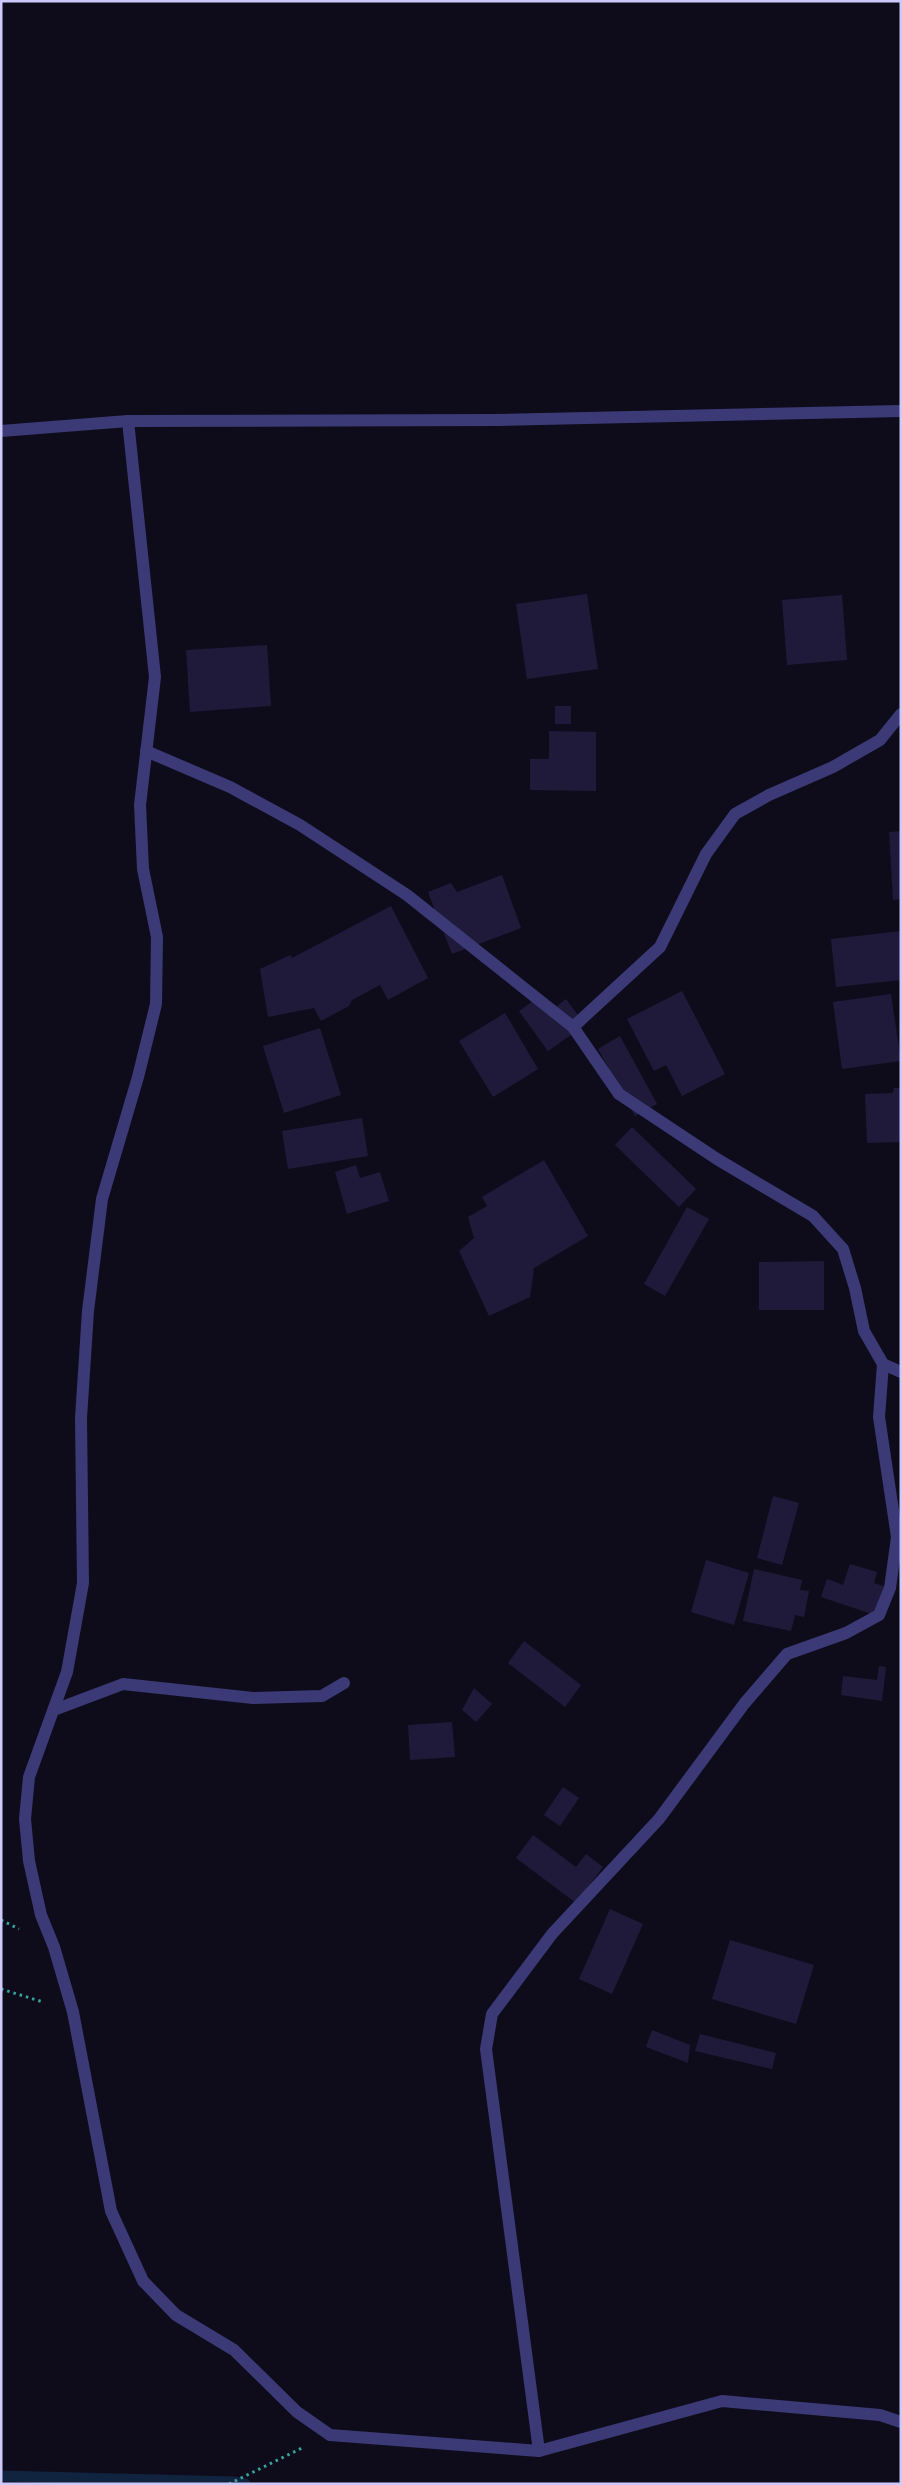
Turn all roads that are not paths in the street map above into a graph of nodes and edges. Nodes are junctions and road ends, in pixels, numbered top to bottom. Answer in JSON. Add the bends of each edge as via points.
{"nodes":[{"id":1,"x":901,"y":411,"type":"edge"},
{"id":2,"x":128,"y":421,"type":"junction"},
{"id":3,"x":1,"y":430,"type":"edge"},
{"id":4,"x":901,"y":714,"type":"edge"},
{"id":5,"x":146,"y":752,"type":"junction"},
{"id":6,"x":572,"y":1027,"type":"junction"},
{"id":7,"x":883,"y":1364,"type":"junction"},
{"id":8,"x":901,"y":1372,"type":"edge"},
{"id":9,"x":344,"y":1683,"type":"dead end"},
{"id":10,"x":54,"y":1710,"type":"junction"},
{"id":11,"x":901,"y":2422,"type":"edge"},
{"id":12,"x":539,"y":2450,"type":"junction"}],
"edges":[{"from":1,"to":2,"type":"street","via":[[497,420]]},
{"from":2,"to":3,"type":"street"},
{"from":2,"to":5,"type":"street","via":[[155,676]]},
{"from":4,"to":6,"type":"street","via":[[880,740],[833,768],[769,795],[735,814],[706,854],[660,946]]},
{"from":5,"to":6,"type":"street","via":[[230,787],[325,841],[407,894]]},
{"from":5,"to":10,"type":"street","via":[[140,805],[143,868],[158,937],[156,1004],[102,1199],[88,1311],[80,1418],[83,1583],[67,1672]]},
{"from":6,"to":7,"type":"street","via":[[619,1094],[717,1159],[813,1216],[843,1249],[864,1331]]},
{"from":7,"to":8,"type":"street"},
{"from":7,"to":12,"type":"street","via":[[879,1417],[897,1537],[890,1588],[879,1614],[846,1633],[787,1654],[744,1704],[659,1819],[552,1934],[492,2014],[486,2049]]},
{"from":9,"to":10,"type":"street","via":[[322,1696],[253,1698],[123,1684]]},
{"from":10,"to":12,"type":"street","via":[[29,1777],[25,1819],[29,1861],[41,1915],[73,2012],[111,2211],[143,2281],[176,2315],[234,2350],[297,2412],[330,2435]]},
{"from":11,"to":12,"type":"street","via":[[880,2415],[722,2401]]}]}
